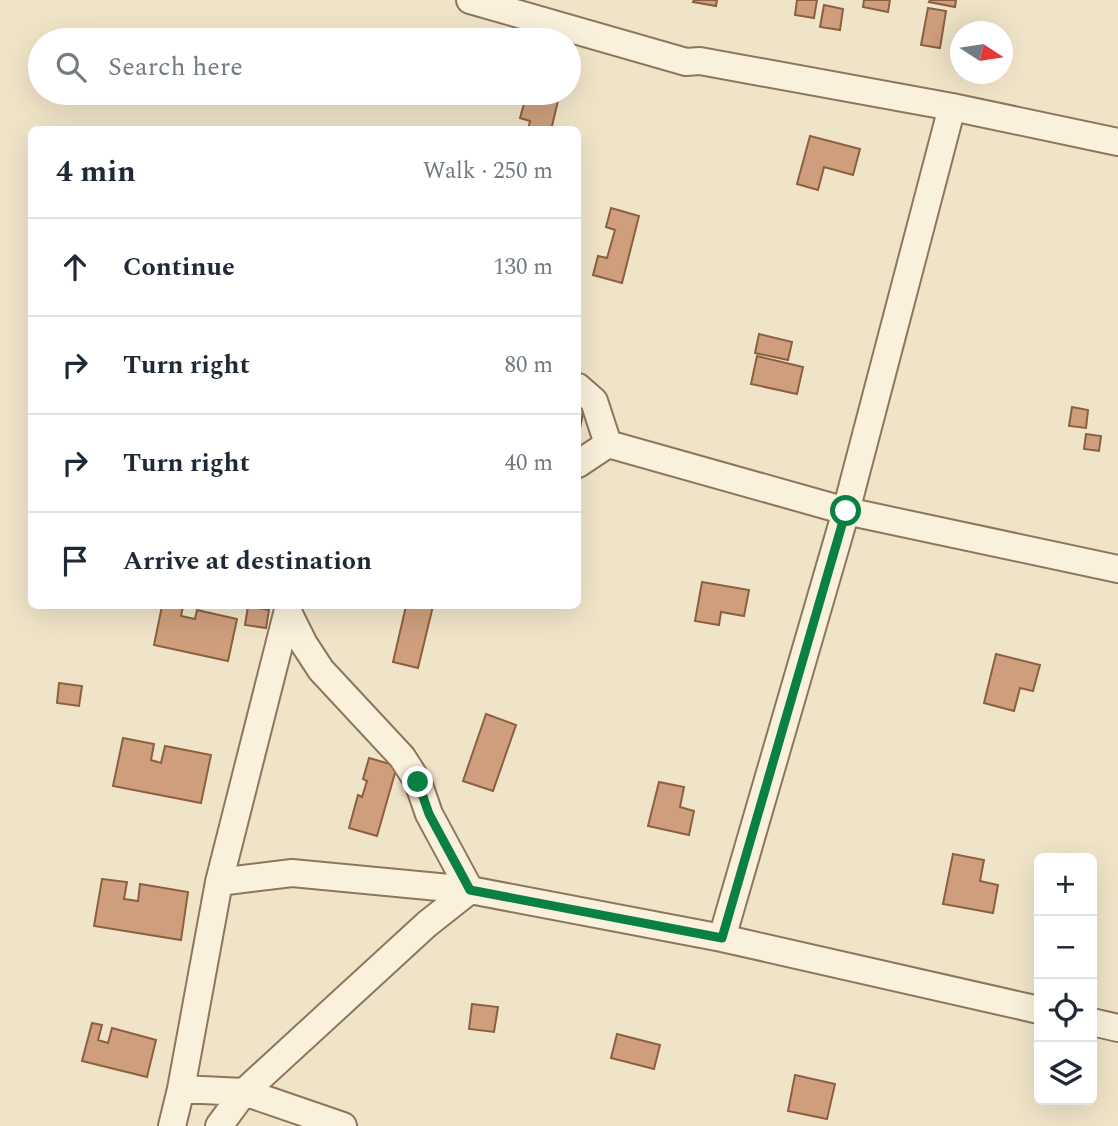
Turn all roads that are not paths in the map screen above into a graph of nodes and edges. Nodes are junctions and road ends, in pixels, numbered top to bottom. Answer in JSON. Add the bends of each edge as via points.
{"nodes":[{"id":1,"x":470,"y":0,"type":"edge"},
{"id":2,"x":568,"y":28,"type":"edge"},
{"id":3,"x":581,"y":32,"type":"edge"},
{"id":4,"x":952,"y":107,"type":"junction"},
{"id":5,"x":1118,"y":142,"type":"edge"},
{"id":6,"x":581,"y":390,"type":"edge"},
{"id":7,"x":608,"y":444,"type":"junction"},
{"id":8,"x":581,"y":462,"type":"edge"},
{"id":9,"x":846,"y":511,"type":"junction"},
{"id":10,"x":1118,"y":569,"type":"edge"},
{"id":11,"x":289,"y":609,"type":"edge"},
{"id":12,"x":219,"y":882,"type":"junction"},
{"id":13,"x":470,"y":890,"type":"junction"},
{"id":14,"x":722,"y":938,"type":"junction"},
{"id":15,"x":1034,"y":1009,"type":"edge"},
{"id":16,"x":1097,"y":1023,"type":"edge"},
{"id":17,"x":1118,"y":1028,"type":"edge"},
{"id":18,"x":181,"y":1089,"type":"junction"},
{"id":19,"x":244,"y":1092,"type":"junction"},
{"id":20,"x":172,"y":1126,"type":"edge"},
{"id":21,"x":219,"y":1126,"type":"edge"},
{"id":22,"x":343,"y":1126,"type":"edge"}],
"edges":[{"from":1,"to":2,"type":"street"},
{"from":3,"to":4,"type":"street","via":[[686,62]]},
{"from":4,"to":5,"type":"street"},
{"from":4,"to":9,"type":"street"},
{"from":6,"to":7,"type":"street","via":[[594,401]]},
{"from":7,"to":8,"type":"street"},
{"from":7,"to":9,"type":"street"},
{"from":9,"to":10,"type":"street"},
{"from":9,"to":14,"type":"street"},
{"from":11,"to":12,"type":"street"},
{"from":11,"to":13,"type":"street","via":[[321,670],[402,757]]},
{"from":12,"to":13,"type":"street","via":[[292,873]]},
{"from":12,"to":18,"type":"street"},
{"from":13,"to":14,"type":"street"},
{"from":13,"to":19,"type":"street"},
{"from":14,"to":15,"type":"street"},
{"from":16,"to":17,"type":"street"},
{"from":18,"to":19,"type":"street"},
{"from":18,"to":20,"type":"street"},
{"from":19,"to":21,"type":"street"},
{"from":19,"to":22,"type":"street"}]}
